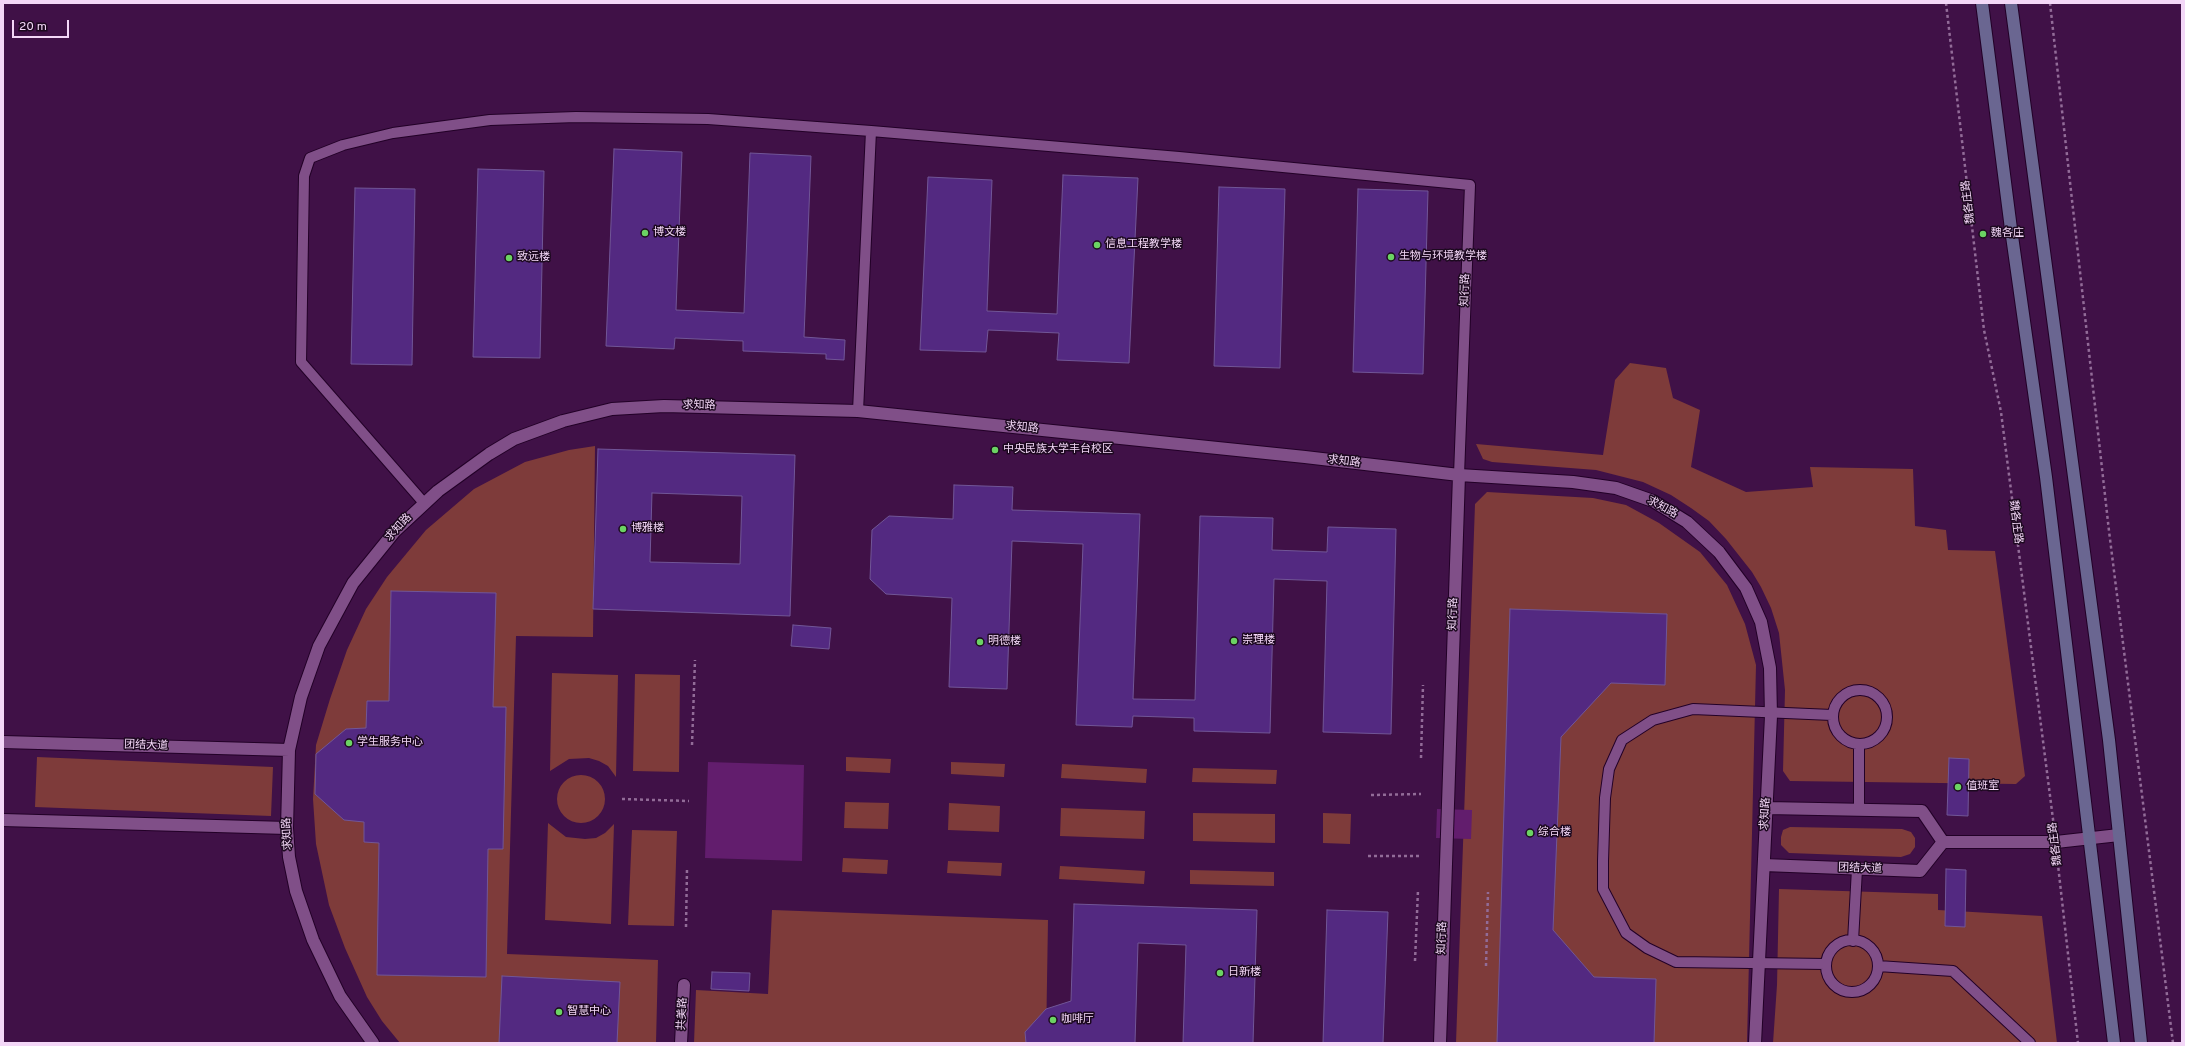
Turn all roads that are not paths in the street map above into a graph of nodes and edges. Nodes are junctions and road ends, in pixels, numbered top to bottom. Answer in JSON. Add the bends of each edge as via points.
{"nodes":[{"id":1,"x":1982,"y":3,"type":"edge"},
{"id":2,"x":2011,"y":3,"type":"edge"},
{"id":3,"x":871,"y":131,"type":"junction"},
{"id":4,"x":858,"y":411,"type":"junction"},
{"id":5,"x":1459,"y":475,"type":"junction"},
{"id":6,"x":424,"y":503,"type":"junction"},
{"id":7,"x":1771,"y":712,"type":"junction"},
{"id":8,"x":1832,"y":715,"type":"junction"},
{"id":9,"x":3,"y":742,"type":"edge"},
{"id":10,"x":1859,"y":745,"type":"junction"},
{"id":11,"x":289,"y":750,"type":"junction"},
{"id":12,"x":1767,"y":808,"type":"junction"},
{"id":13,"x":1859,"y":810,"type":"junction"},
{"id":14,"x":3,"y":820,"type":"edge"},
{"id":15,"x":287,"y":828,"type":"junction"},
{"id":16,"x":2119,"y":835,"type":"junction"},
{"id":17,"x":2090,"y":838,"type":"junction"},
{"id":18,"x":1943,"y":842,"type":"junction"},
{"id":19,"x":1764,"y":865,"type":"junction"},
{"id":20,"x":1857,"y":869,"type":"junction"},
{"id":21,"x":1853,"y":940,"type":"junction"},
{"id":22,"x":1759,"y":963,"type":"junction"},
{"id":23,"x":1826,"y":964,"type":"junction"},
{"id":24,"x":1878,"y":966,"type":"junction"},
{"id":25,"x":684,"y":985,"type":"dead end"},
{"id":26,"x":374,"y":1043,"type":"edge"},
{"id":27,"x":681,"y":1043,"type":"edge"},
{"id":28,"x":1440,"y":1043,"type":"edge"},
{"id":29,"x":1754,"y":1043,"type":"edge"},
{"id":30,"x":2030,"y":1043,"type":"edge"},
{"id":31,"x":2114,"y":1043,"type":"edge"},
{"id":32,"x":2141,"y":1043,"type":"edge"}],
"edges":[{"from":1,"to":17,"type":"main road","via":[[2046,477]]},
{"from":2,"to":16,"type":"main road","via":[[2108,732]]},
{"from":3,"to":4,"type":"lane"},
{"from":3,"to":5,"type":"lane","name":"知行路","via":[[1470,185]]},
{"from":3,"to":6,"type":"lane","via":[[708,118],[576,117],[490,120],[393,133],[343,145],[310,158],[304,176],[301,362]]},
{"from":4,"to":5,"type":"street","name":"求知路"},
{"from":4,"to":6,"type":"street","name":"求知路","via":[[664,406],[612,409],[563,421],[514,439],[489,454]]},
{"from":5,"to":7,"type":"street","name":"求知路","via":[[1573,482],[1616,488],[1653,501],[1687,522],[1719,552],[1746,588],[1761,622],[1770,668]]},
{"from":5,"to":28,"type":"street","name":"知行路"},
{"from":6,"to":11,"type":"street","name":"求知路","via":[[395,531],[352,583],[319,646],[301,697]]},
{"from":7,"to":8,"type":"lane"},
{"from":7,"to":12,"type":"street","name":"求知路"},
{"from":7,"to":22,"type":"lane","via":[[1693,709],[1653,720],[1622,740],[1609,770],[1605,798],[1603,889],[1626,933],[1647,948],[1676,962]]},
{"from":8,"to":10,"type":"lane","via":[[1837,732],[1850,743]]},
{"from":8,"to":10,"type":"lane","via":[[1839,698],[1847,692],[1865,690],[1881,699],[1888,717],[1886,726],[1876,740]]},
{"from":9,"to":11,"type":"street","name":"团结大道"},
{"from":10,"to":13,"type":"lane"},
{"from":11,"to":15,"type":"street","name":"求知路"},
{"from":12,"to":13,"type":"street"},
{"from":12,"to":19,"type":"street","name":"求知路"},
{"from":13,"to":18,"type":"street","via":[[1922,811]]},
{"from":14,"to":15,"type":"street"},
{"from":15,"to":26,"type":"street","name":"求知路","via":[[289,857],[296,891],[313,940],[340,996]]},
{"from":16,"to":17,"type":"street"},
{"from":16,"to":32,"type":"main road"},
{"from":17,"to":18,"type":"street","via":[[2056,842]]},
{"from":17,"to":31,"type":"main road"},
{"from":18,"to":20,"type":"street","name":"团结大道","via":[[1920,871]]},
{"from":19,"to":20,"type":"street","name":"团结大道"},
{"from":19,"to":22,"type":"street","name":"求知路"},
{"from":20,"to":21,"type":"lane"},
{"from":21,"to":23,"type":"lane","via":[[1840,943],[1834,948]]},
{"from":21,"to":24,"type":"lane","via":[[1866,944],[1872,950]]},
{"from":22,"to":23,"type":"lane"},
{"from":22,"to":29,"type":"street","name":"求知路"},
{"from":23,"to":24,"type":"lane","via":[[1827,973],[1836,987],[1852,992],[1860,991],[1873,982]]},
{"from":24,"to":30,"type":"lane","via":[[1953,970]]},
{"from":25,"to":27,"type":"street","name":"共美路"}]}
